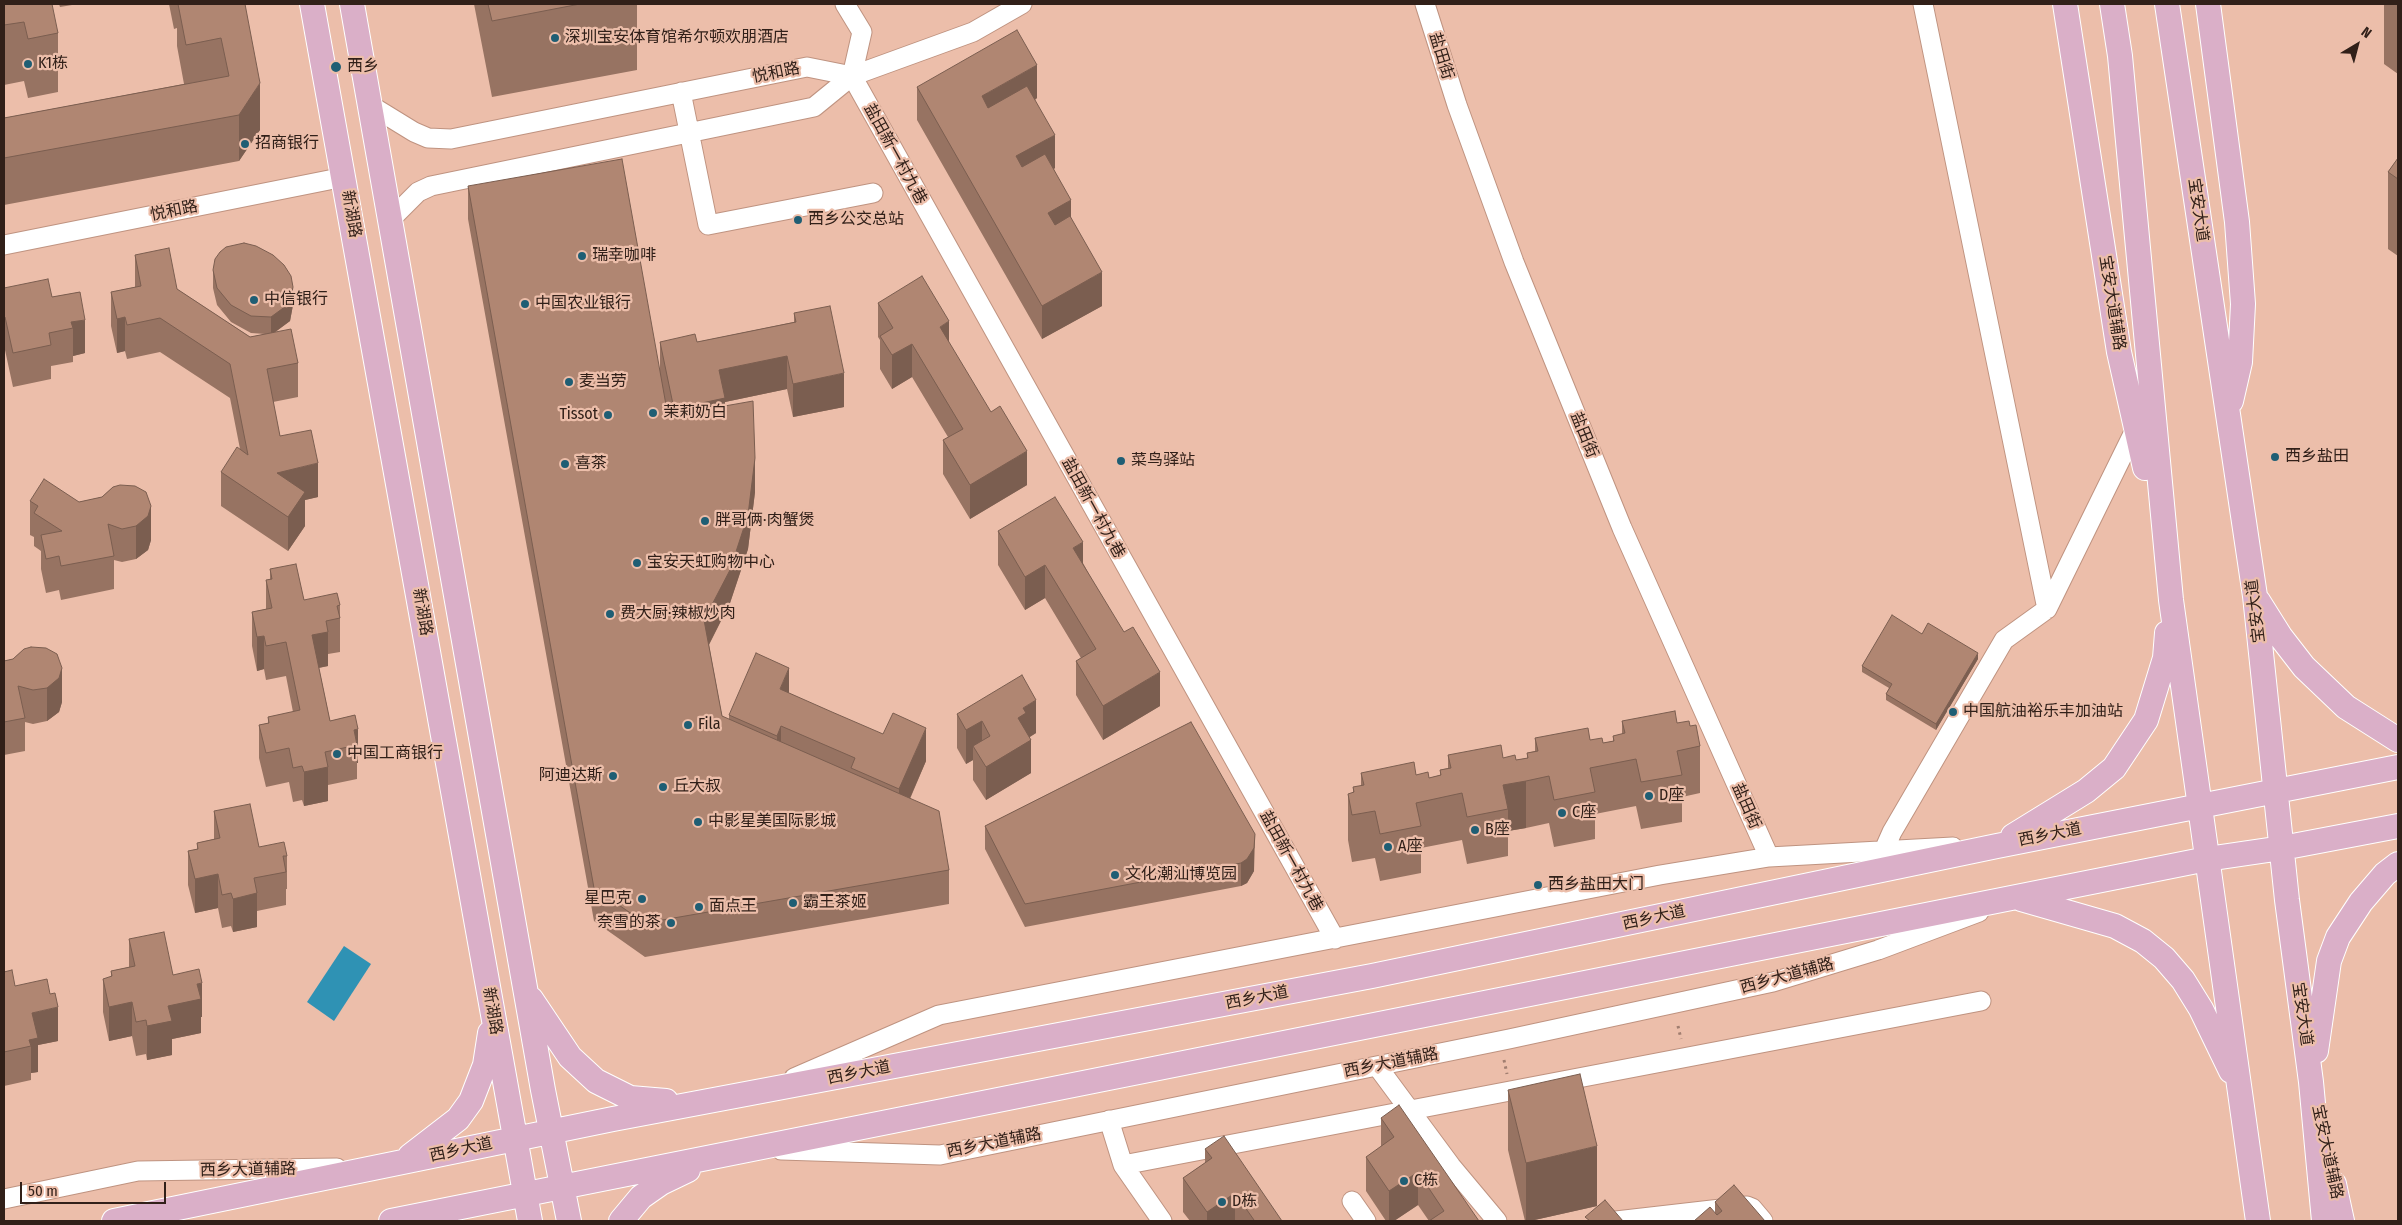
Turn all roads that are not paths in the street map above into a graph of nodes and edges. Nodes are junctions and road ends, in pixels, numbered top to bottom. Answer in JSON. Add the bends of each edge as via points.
{"nodes":[{"id":1,"x":312,"y":4,"type":"edge"},
{"id":2,"x":352,"y":4,"type":"edge"},
{"id":3,"x":845,"y":4,"type":"edge"},
{"id":4,"x":1022,"y":4,"type":"edge"},
{"id":5,"x":1425,"y":4,"type":"edge"},
{"id":6,"x":1923,"y":4,"type":"edge"},
{"id":7,"x":2065,"y":4,"type":"edge"},
{"id":8,"x":2112,"y":4,"type":"edge"},
{"id":9,"x":2167,"y":4,"type":"edge"},
{"id":10,"x":2208,"y":4,"type":"edge"},
{"id":11,"x":852,"y":76,"type":"junction"},
{"id":12,"x":681,"y":92,"type":"junction"},
{"id":13,"x":370,"y":105,"type":"junction"},
{"id":14,"x":689,"y":132,"type":"junction"},
{"id":15,"x":344,"y":177,"type":"junction"},
{"id":16,"x":872,"y":193,"type":"dead end"},
{"id":17,"x":390,"y":220,"type":"junction"},
{"id":18,"x":4,"y":245,"type":"edge"},
{"id":19,"x":2228,"y":415,"type":"junction"},
{"id":20,"x":2137,"y":426,"type":"junction"},
{"id":21,"x":2255,"y":596,"type":"junction"},
{"id":22,"x":2171,"y":600,"type":"junction"},
{"id":23,"x":2047,"y":609,"type":"junction"},
{"id":24,"x":2398,"y":740,"type":"edge"},
{"id":25,"x":2398,"y":767,"type":"edge"},
{"id":26,"x":2275,"y":790,"type":"junction"},
{"id":27,"x":2198,"y":805,"type":"junction"},
{"id":28,"x":2398,"y":826,"type":"edge"},
{"id":29,"x":1996,"y":846,"type":"junction"},
{"id":30,"x":2282,"y":848,"type":"junction"},
{"id":31,"x":1769,"y":856,"type":"junction"},
{"id":32,"x":2207,"y":859,"type":"junction"},
{"id":33,"x":1884,"y":860,"type":"junction"},
{"id":34,"x":2398,"y":864,"type":"edge"},
{"id":35,"x":2017,"y":898,"type":"junction"},
{"id":36,"x":1334,"y":939,"type":"junction"},
{"id":37,"x":526,"y":991,"type":"junction"},
{"id":38,"x":490,"y":1001,"type":"junction"},
{"id":39,"x":1981,"y":1001,"type":"dead end"},
{"id":40,"x":1377,"y":1066,"type":"junction"},
{"id":41,"x":2312,"y":1082,"type":"junction"},
{"id":42,"x":2240,"y":1088,"type":"junction"},
{"id":43,"x":764,"y":1091,"type":"junction"},
{"id":44,"x":695,"y":1104,"type":"junction"},
{"id":45,"x":1410,"y":1110,"type":"junction"},
{"id":46,"x":1109,"y":1120,"type":"junction"},
{"id":47,"x":551,"y":1132,"type":"junction"},
{"id":48,"x":514,"y":1139,"type":"junction"},
{"id":49,"x":752,"y":1149,"type":"junction"},
{"id":50,"x":716,"y":1156,"type":"junction"},
{"id":51,"x":402,"y":1162,"type":"junction"},
{"id":52,"x":1123,"y":1165,"type":"junction"},
{"id":53,"x":376,"y":1168,"type":"junction"},
{"id":54,"x":562,"y":1187,"type":"junction"},
{"id":55,"x":524,"y":1194,"type":"junction"},
{"id":56,"x":4,"y":1199,"type":"edge"},
{"id":57,"x":1352,"y":1201,"type":"dead end"},
{"id":58,"x":114,"y":1221,"type":"edge"},
{"id":59,"x":391,"y":1221,"type":"edge"},
{"id":60,"x":530,"y":1221,"type":"edge"},
{"id":61,"x":569,"y":1221,"type":"edge"},
{"id":62,"x":621,"y":1221,"type":"edge"},
{"id":63,"x":1162,"y":1221,"type":"edge"},
{"id":64,"x":1366,"y":1221,"type":"edge"},
{"id":65,"x":1497,"y":1221,"type":"edge"},
{"id":66,"x":1616,"y":1221,"type":"edge"},
{"id":67,"x":1763,"y":1221,"type":"edge"},
{"id":68,"x":2241,"y":1221,"type":"edge"},
{"id":69,"x":2258,"y":1221,"type":"edge"},
{"id":70,"x":2324,"y":1221,"type":"edge"},
{"id":71,"x":2342,"y":1221,"type":"edge"}],
"edges":[{"from":1,"to":15,"type":"main road","name":"新湖路"},
{"from":2,"to":13,"type":"main road"},
{"from":3,"to":11,"type":"street","via":[[862,32]]},
{"from":4,"to":11,"type":"street","via":[[973,32]]},
{"from":5,"to":31,"type":"street","name":"盐田街","via":[[1456,105],[1518,271],[1622,528]]},
{"from":6,"to":23,"type":"street"},
{"from":7,"to":20,"type":"main road","name":"宝安大道辅路","via":[[2119,352]]},
{"from":8,"to":22,"type":"main road","via":[[2120,56]]},
{"from":9,"to":19,"type":"main road","name":"宝安大道"},
{"from":10,"to":19,"type":"main road","via":[[2237,222],[2243,304],[2240,362]]},
{"from":11,"to":12,"type":"street","name":"悦和路","via":[[807,67]]},
{"from":11,"to":14,"type":"street","via":[[814,107]]},
{"from":11,"to":36,"type":"street","name":"盐田新一村九巷"},
{"from":12,"to":13,"type":"street","name":"悦和路","via":[[451,139],[428,138]]},
{"from":12,"to":14,"type":"street"},
{"from":13,"to":17,"type":"main road"},
{"from":14,"to":16,"type":"street","via":[[708,225]]},
{"from":14,"to":17,"type":"street","via":[[431,186],[418,192]]},
{"from":15,"to":18,"type":"street","name":"悦和路"},
{"from":15,"to":38,"type":"main road","name":"新湖路"},
{"from":17,"to":37,"type":"main road"},
{"from":19,"to":21,"type":"main road","name":"宝安大道"},
{"from":20,"to":22,"type":"main road","name":"宝安大道辅路"},
{"from":20,"to":23,"type":"street"},
{"from":21,"to":24,"type":"main road","via":[[2304,668],[2346,707]]},
{"from":21,"to":26,"type":"main road","name":"宝安大道"},
{"from":22,"to":27,"type":"main road"},
{"from":22,"to":29,"type":"main road","via":[[2165,658],[2146,720],[2114,768],[2086,791]]},
{"from":23,"to":33,"type":"street","via":[[2004,640],[1892,832]]},
{"from":25,"to":26,"type":"main road","name":"西乡大道"},
{"from":26,"to":27,"type":"main road","name":"西乡大道"},
{"from":26,"to":30,"type":"main road","name":"宝安大道"},
{"from":27,"to":29,"type":"main road","name":"西乡大道"},
{"from":27,"to":32,"type":"main road"},
{"from":28,"to":30,"type":"main road"},
{"from":29,"to":33,"type":"main road","name":"西乡大道"},
{"from":30,"to":32,"type":"main road"},
{"from":30,"to":41,"type":"main road","name":"宝安大道"},
{"from":31,"to":33,"type":"street"},
{"from":31,"to":36,"type":"street"},
{"from":32,"to":35,"type":"main road"},
{"from":32,"to":42,"type":"main road"},
{"from":33,"to":43,"type":"main road","name":"西乡大道","via":[[1372,976]]},
{"from":34,"to":41,"type":"main road","via":[[2385,874],[2338,936],[2328,969]]},
{"from":35,"to":40,"type":"street","name":"西乡大道辅路","via":[[1878,950],[1773,982]]},
{"from":35,"to":42,"type":"main road","via":[[2115,926],[2143,941],[2164,958],[2201,1009]]},
{"from":35,"to":49,"type":"main road"},
{"from":36,"to":43,"type":"street","via":[[939,1015]]},
{"from":37,"to":44,"type":"main road","via":[[570,1057],[596,1081],[630,1098]]},
{"from":37,"to":47,"type":"main road"},
{"from":38,"to":48,"type":"main road","name":"新湖路"},
{"from":38,"to":51,"type":"main road","via":[[490,1037],[485,1065],[471,1102],[458,1119]]},
{"from":39,"to":45,"type":"street"},
{"from":40,"to":45,"type":"street"},
{"from":40,"to":46,"type":"street","name":"西乡大道辅路"},
{"from":41,"to":70,"type":"main road","name":"宝安大道"},
{"from":41,"to":71,"type":"main road","name":"宝安大道辅路"},
{"from":42,"to":68,"type":"main road"},
{"from":42,"to":69,"type":"main road"},
{"from":43,"to":44,"type":"main road","name":"西乡大道"},
{"from":44,"to":47,"type":"main road","name":"西乡大道"},
{"from":45,"to":52,"type":"street"},
{"from":45,"to":65,"type":"street"},
{"from":46,"to":49,"type":"street","name":"西乡大道辅路","via":[[940,1154]]},
{"from":46,"to":52,"type":"street"},
{"from":47,"to":48,"type":"main road","name":"西乡大道"},
{"from":47,"to":54,"type":"main road"},
{"from":48,"to":51,"type":"main road","name":"西乡大道"},
{"from":48,"to":55,"type":"main road","name":"新湖路"},
{"from":49,"to":50,"type":"main road"},
{"from":50,"to":54,"type":"main road"},
{"from":50,"to":62,"type":"main road","via":[[661,1183],[641,1197]]},
{"from":51,"to":53,"type":"main road","name":"西乡大道"},
{"from":52,"to":63,"type":"street"},
{"from":53,"to":56,"type":"street","name":"西乡大道辅路","via":[[138,1171]]},
{"from":53,"to":58,"type":"main road","name":"西乡大道"},
{"from":54,"to":55,"type":"main road"},
{"from":54,"to":61,"type":"main road"},
{"from":55,"to":59,"type":"main road"},
{"from":55,"to":60,"type":"main road","name":"新湖路"},
{"from":57,"to":64,"type":"street"},
{"from":66,"to":67,"type":"street","via":[[1747,1206]]}]}
